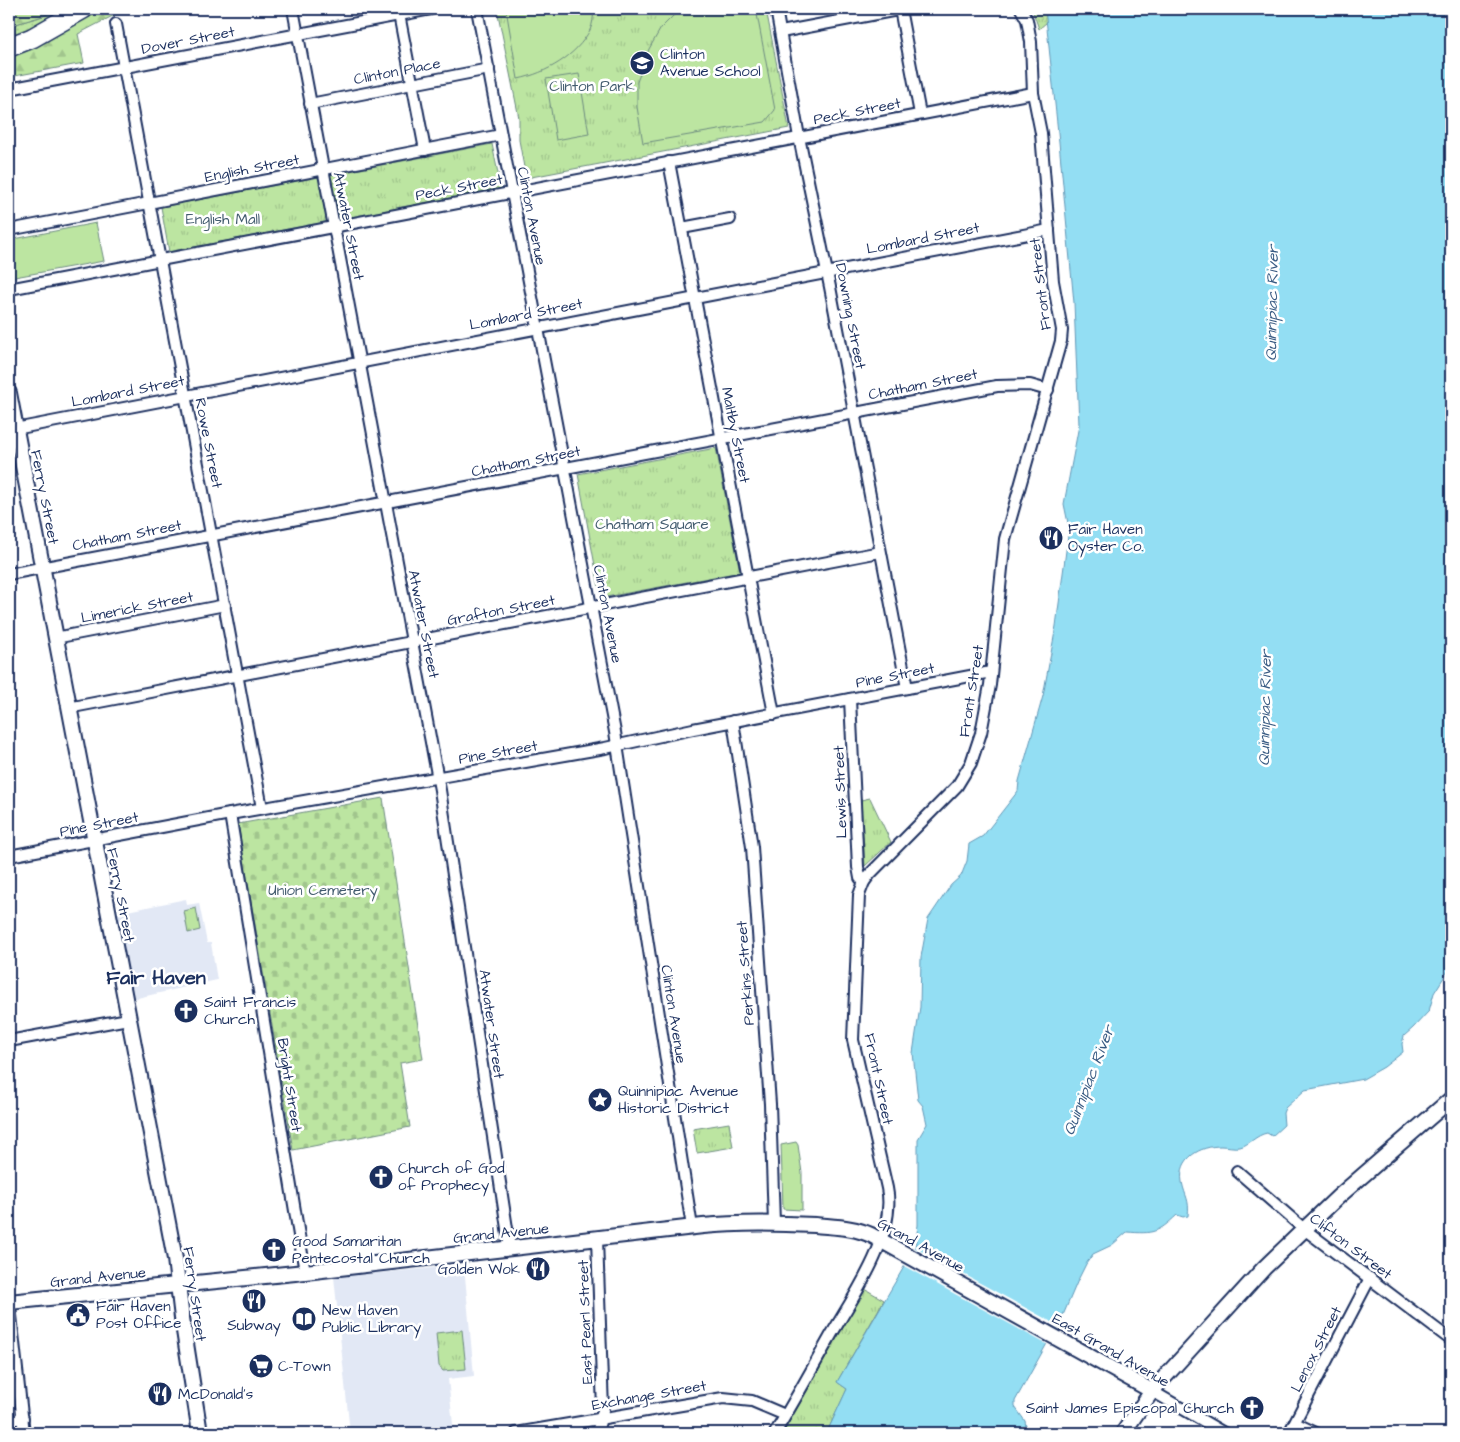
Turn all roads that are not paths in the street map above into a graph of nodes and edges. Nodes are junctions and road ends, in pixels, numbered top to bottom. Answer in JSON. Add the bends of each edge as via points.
{"nodes":[{"id":1,"x":83,"y":9,"type":"edge"},
{"id":2,"x":293,"y":9,"type":"edge"},
{"id":3,"x":431,"y":9,"type":"edge"},
{"id":4,"x":477,"y":9,"type":"edge"},
{"id":5,"x":776,"y":9,"type":"edge"},
{"id":6,"x":902,"y":9,"type":"edge"},
{"id":7,"x":1021,"y":9,"type":"edge"},
{"id":8,"x":399,"y":12,"type":"edge"},
{"id":9,"x":116,"y":24,"type":"dead end"},
{"id":10,"x":781,"y":32,"type":"junction"},
{"id":11,"x":298,"y":34,"type":"junction"},
{"id":12,"x":9,"y":47,"type":"edge"},
{"id":13,"x":124,"y":67,"type":"junction"},
{"id":14,"x":489,"y":69,"type":"junction"},
{"id":15,"x":412,"y":83,"type":"junction"},
{"id":16,"x":9,"y":89,"type":"edge"},
{"id":17,"x":1033,"y":93,"type":"junction"},
{"id":18,"x":310,"y":104,"type":"junction"},
{"id":19,"x":920,"y":114,"type":"junction"},
{"id":20,"x":501,"y":135,"type":"junction"},
{"id":21,"x":799,"y":137,"type":"junction"},
{"id":22,"x":425,"y":150,"type":"junction"},
{"id":23,"x":669,"y":162,"type":"junction"},
{"id":24,"x":323,"y":169,"type":"junction"},
{"id":25,"x":512,"y":192,"type":"junction"},
{"id":26,"x":149,"y":203,"type":"junction"},
{"id":27,"x":730,"y":219,"type":"dead end"},
{"id":28,"x":334,"y":227,"type":"junction"},
{"id":29,"x":682,"y":228,"type":"junction"},
{"id":30,"x":9,"y":230,"type":"edge"},
{"id":31,"x":1049,"y":230,"type":"junction"},
{"id":32,"x":160,"y":260,"type":"junction"},
{"id":33,"x":827,"y":273,"type":"junction"},
{"id":34,"x":9,"y":289,"type":"edge"},
{"id":35,"x":694,"y":298,"type":"junction"},
{"id":36,"x":539,"y":328,"type":"junction"},
{"id":37,"x":359,"y":363,"type":"junction"},
{"id":38,"x":1048,"y":390,"type":"junction"},
{"id":39,"x":9,"y":393,"type":"edge"},
{"id":40,"x":185,"y":396,"type":"junction"},
{"id":41,"x":855,"y":413,"type":"junction"},
{"id":42,"x":12,"y":429,"type":"edge"},
{"id":43,"x":721,"y":439,"type":"junction"},
{"id":44,"x":566,"y":468,"type":"junction"},
{"id":45,"x":386,"y":503,"type":"junction"},
{"id":46,"x":211,"y":534,"type":"junction"},
{"id":47,"x":880,"y":552,"type":"junction"},
{"id":48,"x":42,"y":568,"type":"junction"},
{"id":49,"x":9,"y":574,"type":"edge"},
{"id":50,"x":748,"y":578,"type":"junction"},
{"id":51,"x":225,"y":605,"type":"junction"},
{"id":52,"x":592,"y":608,"type":"junction"},
{"id":53,"x":55,"y":638,"type":"junction"},
{"id":54,"x":412,"y":642,"type":"junction"},
{"id":55,"x":991,"y":672,"type":"junction"},
{"id":56,"x":237,"y":676,"type":"junction"},
{"id":57,"x":907,"y":688,"type":"junction"},
{"id":58,"x":850,"y":699,"type":"junction"},
{"id":59,"x":68,"y":708,"type":"junction"},
{"id":60,"x":774,"y":714,"type":"junction"},
{"id":61,"x":733,"y":722,"type":"junction"},
{"id":62,"x":617,"y":745,"type":"junction"},
{"id":63,"x":438,"y":778,"type":"junction"},
{"id":64,"x":262,"y":808,"type":"junction"},
{"id":65,"x":230,"y":814,"type":"junction"},
{"id":66,"x":94,"y":840,"type":"junction"},
{"id":67,"x":9,"y":856,"type":"edge"},
{"id":68,"x":864,"y":882,"type":"junction"},
{"id":69,"x":128,"y":1020,"type":"junction"},
{"id":70,"x":9,"y":1041,"type":"edge"},
{"id":71,"x":1451,"y":1099,"type":"edge"},
{"id":72,"x":1238,"y":1170,"type":"dead end"},
{"id":73,"x":774,"y":1223,"type":"junction"},
{"id":74,"x":692,"y":1227,"type":"junction"},
{"id":75,"x":1301,"y":1227,"type":"junction"},
{"id":76,"x":598,"y":1238,"type":"junction"},
{"id":77,"x":881,"y":1241,"type":"junction"},
{"id":78,"x":510,"y":1248,"type":"junction"},
{"id":79,"x":305,"y":1272,"type":"junction"},
{"id":80,"x":1370,"y":1278,"type":"junction"},
{"id":81,"x":178,"y":1285,"type":"junction"},
{"id":82,"x":981,"y":1296,"type":"joint"},
{"id":83,"x":9,"y":1300,"type":"edge"},
{"id":84,"x":1451,"y":1340,"type":"edge"},
{"id":85,"x":1152,"y":1391,"type":"junction"},
{"id":86,"x":786,"y":1415,"type":"junction"},
{"id":87,"x":23,"y":1418,"type":"junction"},
{"id":88,"x":601,"y":1418,"type":"junction"},
{"id":89,"x":9,"y":1420,"type":"edge"},
{"id":90,"x":1295,"y":1423,"type":"junction"},
{"id":91,"x":24,"y":1433,"type":"edge"},
{"id":92,"x":200,"y":1433,"type":"edge"},
{"id":93,"x":516,"y":1433,"type":"edge"},
{"id":94,"x":597,"y":1433,"type":"edge"},
{"id":95,"x":775,"y":1433,"type":"edge"},
{"id":96,"x":1123,"y":1433,"type":"edge"},
{"id":97,"x":1224,"y":1433,"type":"edge"},
{"id":98,"x":1289,"y":1433,"type":"edge"},
{"id":99,"x":1316,"y":1433,"type":"edge"}],
"edges":[{"from":1,"to":12,"type":"highway","via":[[32,38]]},
{"from":2,"to":11,"type":"street","name":"Atwater Street"},
{"from":3,"to":8,"type":"street","name":"Dover Street"},
{"from":4,"to":14,"type":"street","name":"Clinton Avenue"},
{"from":5,"to":10,"type":"street","name":"Downing Street"},
{"from":6,"to":10,"type":"street"},
{"from":6,"to":19,"type":"street"},
{"from":7,"to":17,"type":"street","name":"Front Street","via":[[1031,37]]},
{"from":8,"to":11,"type":"street","name":"Dover Street"},
{"from":8,"to":15,"type":"street"},
{"from":9,"to":13,"type":"street","name":"Rowe Street"},
{"from":10,"to":21,"type":"street","name":"Downing Street"},
{"from":11,"to":13,"type":"street","name":"Dover Street"},
{"from":11,"to":18,"type":"street","name":"Atwater Street"},
{"from":13,"to":16,"type":"street","name":"Dover Street"},
{"from":13,"to":26,"type":"street","name":"Rowe Street"},
{"from":14,"to":15,"type":"street","name":"Clinton Place"},
{"from":14,"to":20,"type":"street","name":"Clinton Avenue"},
{"from":15,"to":18,"type":"street","name":"Clinton Place"},
{"from":15,"to":22,"type":"street"},
{"from":17,"to":19,"type":"street","name":"Peck Street"},
{"from":17,"to":31,"type":"street","name":"Front Street","via":[[1041,133]]},
{"from":18,"to":24,"type":"street","name":"Atwater Street"},
{"from":19,"to":21,"type":"street","name":"Peck Street"},
{"from":20,"to":22,"type":"street","name":"English Street"},
{"from":20,"to":25,"type":"street","name":"Clinton Avenue"},
{"from":21,"to":23,"type":"street","name":"Peck Street"},
{"from":21,"to":33,"type":"street","name":"Downing Street"},
{"from":22,"to":24,"type":"street","name":"English Street"},
{"from":23,"to":25,"type":"street","name":"Peck Street"},
{"from":23,"to":29,"type":"street","name":"Maltby Street"},
{"from":24,"to":26,"type":"street","name":"English Street"},
{"from":24,"to":28,"type":"street","name":"Atwater Street"},
{"from":25,"to":28,"type":"street","name":"Peck Street"},
{"from":25,"to":36,"type":"street","name":"Clinton Avenue"},
{"from":26,"to":30,"type":"street","name":"English Street"},
{"from":26,"to":32,"type":"street","name":"Rowe Street"},
{"from":27,"to":29,"type":"street"},
{"from":28,"to":32,"type":"street","name":"Peck Street"},
{"from":28,"to":37,"type":"street","name":"Atwater Street"},
{"from":29,"to":35,"type":"street","name":"Maltby Street"},
{"from":31,"to":33,"type":"street","name":"Lombard Street"},
{"from":31,"to":38,"type":"street","name":"Front Street","via":[[1053,281],[1062,330]]},
{"from":32,"to":34,"type":"street","name":"Peck Street"},
{"from":32,"to":40,"type":"street","name":"Rowe Street"},
{"from":33,"to":35,"type":"street","name":"Lombard Street"},
{"from":33,"to":41,"type":"street","name":"Downing Street"},
{"from":35,"to":36,"type":"street","name":"Lombard Street"},
{"from":35,"to":43,"type":"street","name":"Maltby Street"},
{"from":36,"to":37,"type":"street","name":"Lombard Street"},
{"from":36,"to":44,"type":"street","name":"Clinton Avenue"},
{"from":37,"to":40,"type":"street","name":"Lombard Street"},
{"from":37,"to":45,"type":"street","name":"Atwater Street"},
{"from":38,"to":41,"type":"street","name":"Chatham Street","via":[[1030,385],[997,386]]},
{"from":38,"to":55,"type":"street","name":"Front Street","via":[[1005,540]]},
{"from":39,"to":42,"type":"main road","name":"Ferry Street"},
{"from":40,"to":42,"type":"street","name":"Lombard Street"},
{"from":40,"to":46,"type":"street","name":"Rowe Street"},
{"from":41,"to":43,"type":"street","name":"Chatham Street"},
{"from":41,"to":47,"type":"street","name":"Downing Street"},
{"from":42,"to":48,"type":"main road","name":"Ferry Street"},
{"from":43,"to":44,"type":"street","name":"Chatham Street"},
{"from":43,"to":50,"type":"street","name":"Maltby Street"},
{"from":44,"to":45,"type":"street","name":"Chatham Street"},
{"from":44,"to":52,"type":"street","name":"Clinton Avenue"},
{"from":45,"to":46,"type":"street","name":"Chatham Street"},
{"from":45,"to":54,"type":"street","name":"Atwater Street"},
{"from":46,"to":48,"type":"street","name":"Chatham Street"},
{"from":46,"to":51,"type":"street","name":"Rowe Street"},
{"from":47,"to":50,"type":"street","name":"Grafton Street"},
{"from":47,"to":57,"type":"street","name":"Downing Street"},
{"from":48,"to":49,"type":"street","name":"Chatham Street"},
{"from":48,"to":53,"type":"main road","name":"Ferry Street"},
{"from":50,"to":52,"type":"street","name":"Grafton Street"},
{"from":50,"to":60,"type":"street","name":"Maltby Street"},
{"from":51,"to":53,"type":"street","name":"Limerick Street"},
{"from":51,"to":56,"type":"street","name":"Rowe Street"},
{"from":52,"to":54,"type":"street","name":"Grafton Street"},
{"from":52,"to":62,"type":"street","name":"Clinton Avenue"},
{"from":53,"to":59,"type":"main road","name":"Ferry Street"},
{"from":54,"to":56,"type":"street","name":"Grafton Street"},
{"from":54,"to":63,"type":"street","name":"Atwater Street"},
{"from":55,"to":57,"type":"street","name":"Pine Street"},
{"from":55,"to":68,"type":"street","name":"Front Street","via":[[977,746],[962,778]]},
{"from":56,"to":59,"type":"street","name":"Grafton Street"},
{"from":56,"to":64,"type":"street","name":"Rowe Street"},
{"from":57,"to":58,"type":"street","name":"Pine Street"},
{"from":58,"to":60,"type":"street","name":"Pine Street"},
{"from":58,"to":68,"type":"street","name":"Lewis Street","via":[[858,867]]},
{"from":59,"to":66,"type":"main road","name":"Ferry Street"},
{"from":60,"to":61,"type":"street","name":"Pine Street"},
{"from":61,"to":62,"type":"street","name":"Pine Street"},
{"from":61,"to":73,"type":"street","name":"Perkins Street","via":[[752,847],[770,1104]]},
{"from":62,"to":63,"type":"street","name":"Pine Street"},
{"from":62,"to":74,"type":"street","name":"Clinton Avenue"},
{"from":63,"to":64,"type":"street","name":"Pine Street"},
{"from":63,"to":78,"type":"street","name":"Atwater Street"},
{"from":64,"to":65,"type":"street","name":"Pine Street"},
{"from":65,"to":66,"type":"street","name":"Pine Street"},
{"from":65,"to":79,"type":"street","name":"Bright Street"},
{"from":66,"to":67,"type":"street","name":"Pine Street"},
{"from":66,"to":69,"type":"main road","name":"Ferry Street"},
{"from":68,"to":77,"type":"street","name":"Front Street","via":[[857,907],[853,1040],[889,1197]]},
{"from":69,"to":70,"type":"street"},
{"from":69,"to":81,"type":"main road","name":"Ferry Street"},
{"from":71,"to":75,"type":"main road"},
{"from":72,"to":75,"type":"street","name":"Clifton Street"},
{"from":73,"to":74,"type":"main road","name":"Grand Avenue"},
{"from":73,"to":77,"type":"main road","name":"Grand Avenue","via":[[850,1228]]},
{"from":74,"to":76,"type":"main road","name":"Grand Avenue"},
{"from":75,"to":80,"type":"street","name":"Clifton Street"},
{"from":75,"to":85,"type":"main road"},
{"from":76,"to":78,"type":"main road","name":"Grand Avenue"},
{"from":76,"to":88,"type":"street","name":"East Pearl Street"},
{"from":77,"to":82,"type":"main road","name":"Grand Avenue"},
{"from":77,"to":86,"type":"street","name":"Front Street"},
{"from":78,"to":79,"type":"main road","name":"Grand Avenue"},
{"from":79,"to":81,"type":"main road","name":"Grand Avenue"},
{"from":80,"to":84,"type":"street","name":"Clifton Street"},
{"from":80,"to":90,"type":"street","name":"Lenox Street"},
{"from":81,"to":83,"type":"main road","name":"Grand Avenue"},
{"from":81,"to":92,"type":"main road","name":"Ferry Street"},
{"from":82,"to":85,"type":"main road","name":"East Grand Avenue"},
{"from":83,"to":87,"type":"street"},
{"from":85,"to":96,"type":"main road"},
{"from":85,"to":97,"type":"street","name":"East Grand Avenue"},
{"from":86,"to":88,"type":"street","name":"Exchange Street","via":[[752,1401],[723,1398]]},
{"from":86,"to":95,"type":"street","name":"Front Street"},
{"from":87,"to":89,"type":"street"},
{"from":87,"to":91,"type":"street"},
{"from":88,"to":93,"type":"street","name":"Exchange Street"},
{"from":88,"to":94,"type":"street","name":"East Pearl Street"},
{"from":90,"to":98,"type":"street","name":"Lenox Street"},
{"from":90,"to":99,"type":"street"}]}
